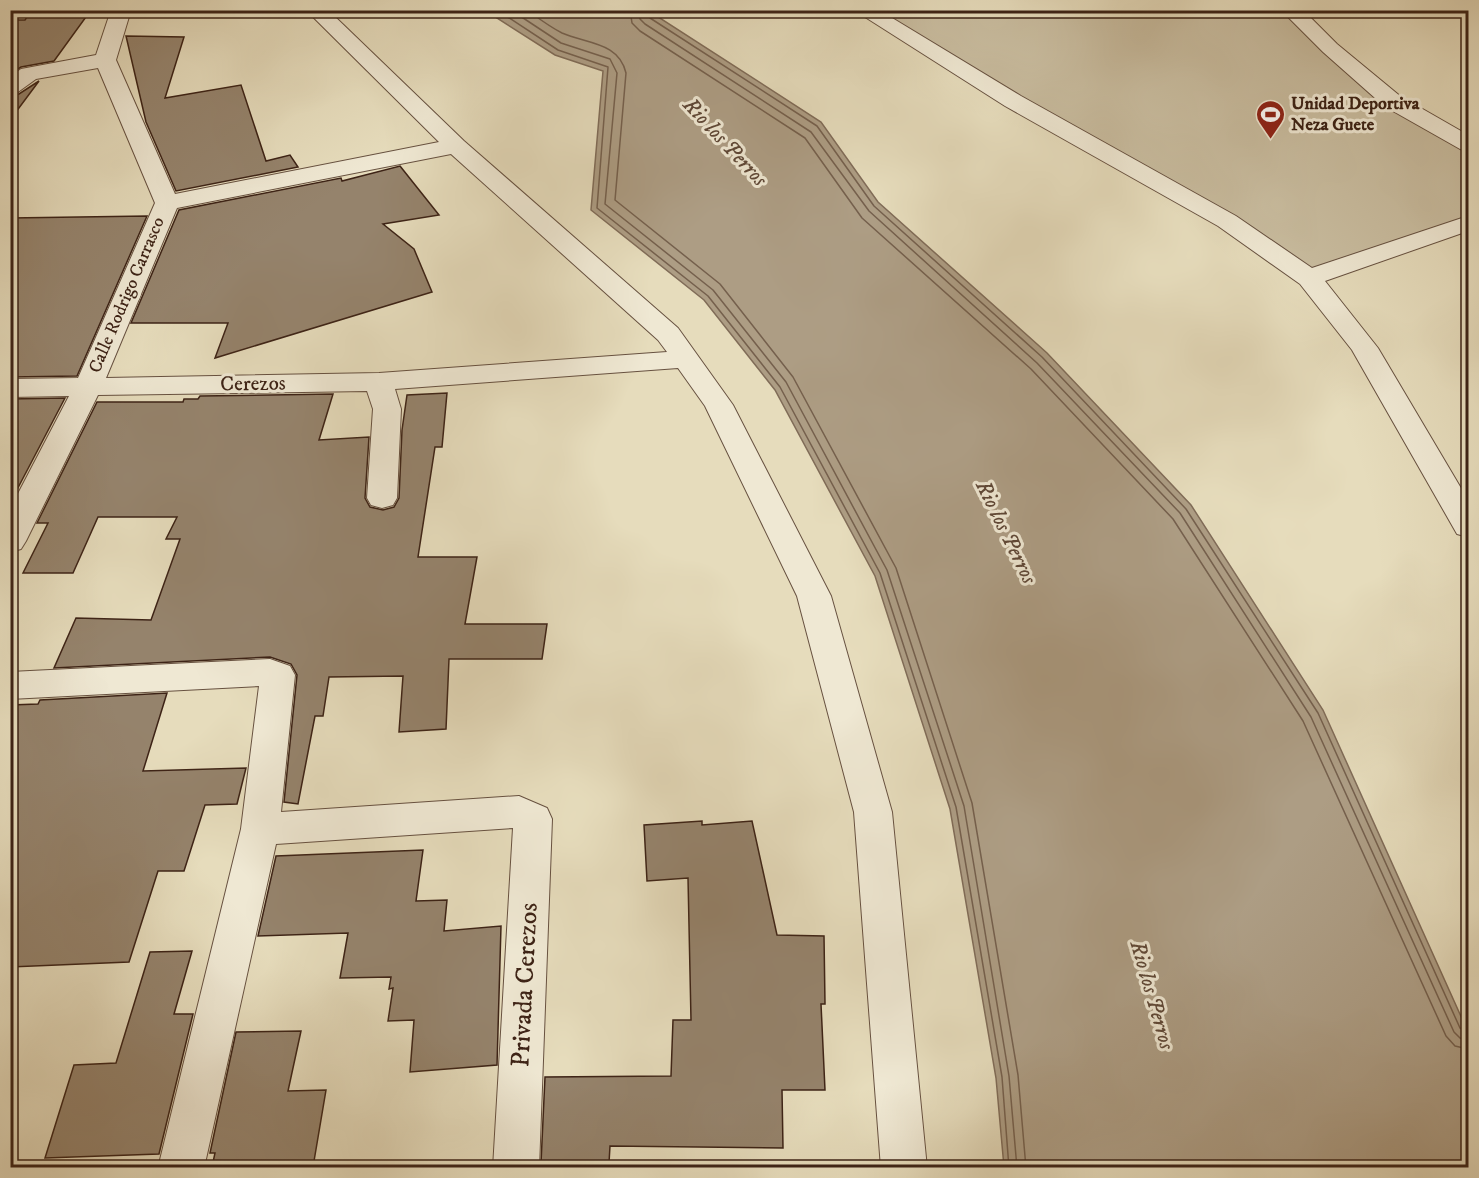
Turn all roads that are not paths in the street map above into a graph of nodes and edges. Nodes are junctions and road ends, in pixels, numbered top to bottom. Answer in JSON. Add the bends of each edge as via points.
{"nodes":[{"id":1,"x":121,"y":10,"type":"edge"},
{"id":2,"x":316,"y":10,"type":"edge"},
{"id":3,"x":864,"y":10,"type":"edge"},
{"id":4,"x":1290,"y":10,"type":"edge"},
{"id":5,"x":105,"y":60,"type":"junction"},
{"id":6,"x":10,"y":87,"type":"edge"},
{"id":7,"x":1468,"y":144,"type":"edge"},
{"id":8,"x":456,"y":146,"type":"junction"},
{"id":9,"x":167,"y":203,"type":"junction"},
{"id":10,"x":1468,"y":223,"type":"edge"},
{"id":11,"x":1308,"y":278,"type":"junction"},
{"id":12,"x":686,"y":359,"type":"junction"},
{"id":13,"x":378,"y":382,"type":"junction"},
{"id":14,"x":88,"y":387,"type":"junction"},
{"id":15,"x":10,"y":388,"type":"edge"},
{"id":16,"x":382,"y":498,"type":"dead end"},
{"id":17,"x":1468,"y":526,"type":"edge"},
{"id":18,"x":10,"y":541,"type":"edge"},
{"id":19,"x":10,"y":686,"type":"edge"},
{"id":20,"x":260,"y":830,"type":"junction"},
{"id":21,"x":181,"y":1167,"type":"edge"},
{"id":22,"x":516,"y":1167,"type":"edge"},
{"id":23,"x":904,"y":1167,"type":"edge"}],
"edges":[{"from":1,"to":5,"type":"street"},
{"from":2,"to":8,"type":"street"},
{"from":3,"to":11,"type":"street","via":[[1012,101],[1227,221]]},
{"from":4,"to":7,"type":"street","via":[[1392,101]]},
{"from":5,"to":6,"type":"street","via":[[29,74]]},
{"from":5,"to":9,"type":"street","name":"Calle Rodrigo Carrasco"},
{"from":8,"to":9,"type":"street"},
{"from":8,"to":12,"type":"street","via":[[668,334]]},
{"from":9,"to":14,"type":"street","name":"Calle Rodrigo Carrasco"},
{"from":10,"to":11,"type":"street"},
{"from":11,"to":17,"type":"street","via":[[1364,348]]},
{"from":12,"to":13,"type":"street","name":"Cerezos"},
{"from":12,"to":23,"type":"street","via":[[719,405],[814,596],[867,789],[874,824]]},
{"from":13,"to":14,"type":"street","name":"Cerezos"},
{"from":13,"to":16,"type":"street","via":[[387,409]]},
{"from":14,"to":15,"type":"street","name":"Cerezos"},
{"from":14,"to":18,"type":"street","name":"Calle Rodrigo Carrasco"},
{"from":19,"to":20,"type":"street","via":[[270,672],[278,675]]},
{"from":20,"to":21,"type":"street"},
{"from":20,"to":22,"type":"street","name":"Privada Cerezos","via":[[519,812],[533,819]]}]}
